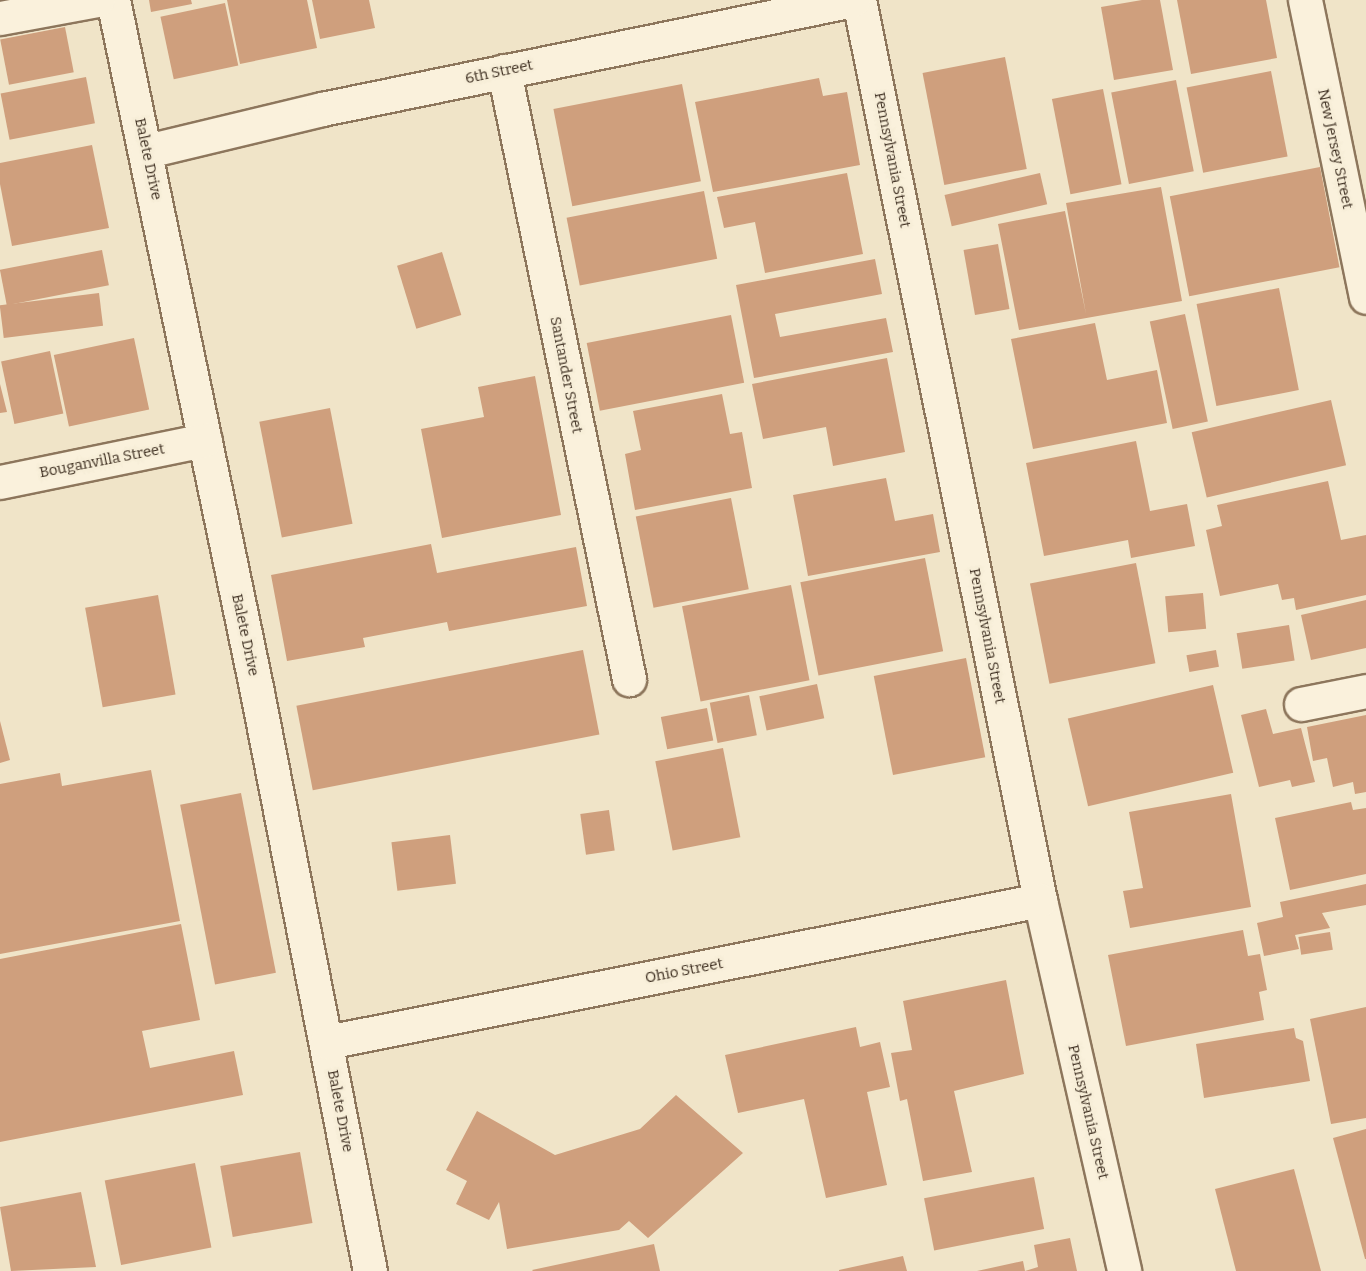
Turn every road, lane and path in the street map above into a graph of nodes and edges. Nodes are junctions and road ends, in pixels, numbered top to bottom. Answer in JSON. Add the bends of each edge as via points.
{"nodes":[{"id":1,"x":97,"y":0,"type":"edge"},
{"id":2,"x":113,"y":0,"type":"edge"},
{"id":3,"x":853,"y":0,"type":"edge"},
{"id":4,"x":859,"y":0,"type":"edge"},
{"id":5,"x":1305,"y":0,"type":"edge"},
{"id":6,"x":0,"y":18,"type":"edge"},
{"id":7,"x":504,"y":71,"type":"junction"},
{"id":8,"x":147,"y":151,"type":"junction"},
{"id":9,"x":1366,"y":297,"type":"edge"},
{"id":10,"x":205,"y":440,"type":"junction"},
{"id":11,"x":0,"y":482,"type":"edge"},
{"id":12,"x":629,"y":679,"type":"dead end"},
{"id":13,"x":1366,"y":691,"type":"edge"},
{"id":14,"x":1301,"y":704,"type":"dead end"},
{"id":15,"x":1040,"y":900,"type":"junction"},
{"id":16,"x":327,"y":1042,"type":"junction"},
{"id":17,"x":370,"y":1271,"type":"edge"},
{"id":18,"x":1124,"y":1271,"type":"edge"}],
"edges":[{"from":1,"to":6,"type":"street"},
{"from":2,"to":8,"type":"street","name":"Balete Drive"},
{"from":3,"to":7,"type":"street","name":"6th Street"},
{"from":4,"to":15,"type":"street","name":"Pennsylvania Street"},
{"from":5,"to":9,"type":"street","name":"New Jersey Street"},
{"from":7,"to":8,"type":"street","name":"6th Street"},
{"from":7,"to":12,"type":"street","name":"Santander Street"},
{"from":8,"to":10,"type":"street","name":"Balete Drive"},
{"from":10,"to":11,"type":"street","name":"Bouganvilla Street"},
{"from":10,"to":16,"type":"street","name":"Balete Drive"},
{"from":13,"to":14,"type":"street"},
{"from":15,"to":16,"type":"street","name":"Ohio Street"},
{"from":15,"to":18,"type":"street","name":"Pennsylvania Street"},
{"from":16,"to":17,"type":"street","name":"Balete Drive"}]}
